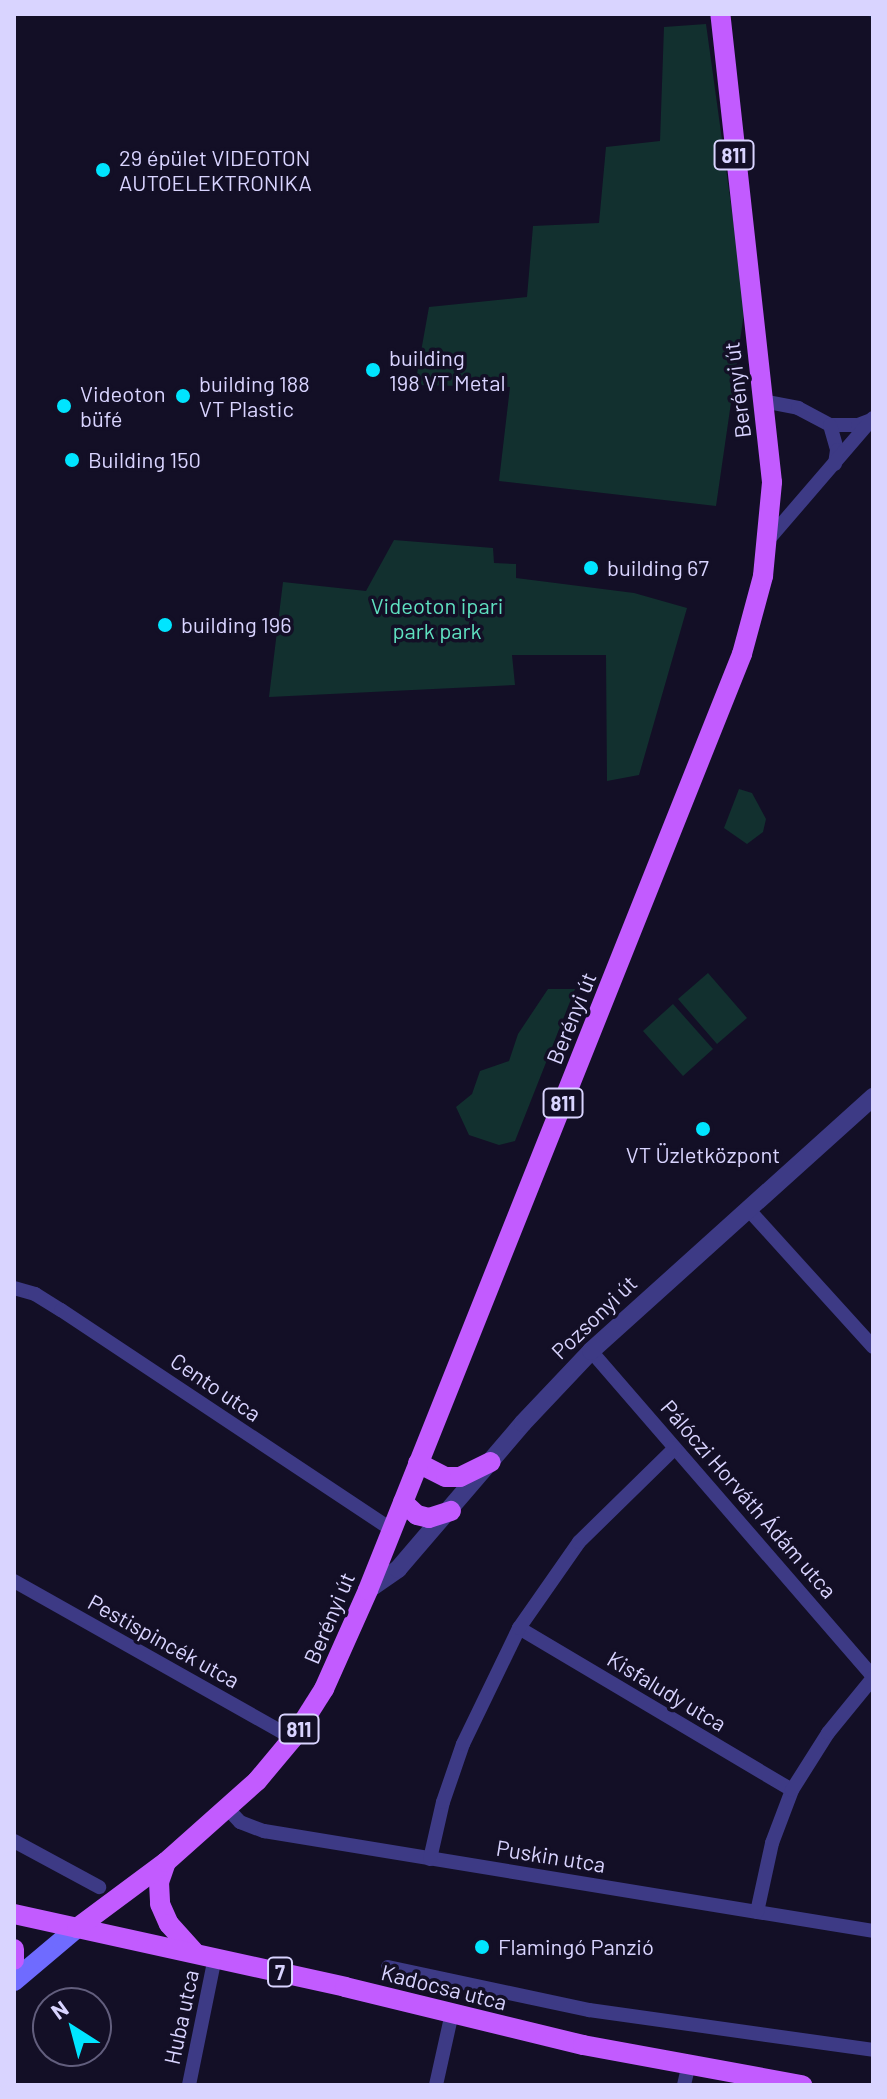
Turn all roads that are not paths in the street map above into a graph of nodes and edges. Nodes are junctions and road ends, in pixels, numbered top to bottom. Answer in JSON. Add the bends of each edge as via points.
{"nodes":[{"id":1,"x":720,"y":14,"type":"edge"},
{"id":2,"x":763,"y":401,"type":"junction"},
{"id":3,"x":872,"y":419,"type":"edge"},
{"id":4,"x":830,"y":425,"type":"junction"},
{"id":5,"x":834,"y":465,"type":"junction"},
{"id":6,"x":768,"y":540,"type":"junction"},
{"id":7,"x":873,"y":1097,"type":"edge"},
{"id":8,"x":748,"y":1209,"type":"junction"},
{"id":9,"x":14,"y":1288,"type":"edge"},
{"id":10,"x":873,"y":1347,"type":"edge"},
{"id":11,"x":591,"y":1351,"type":"junction"},
{"id":12,"x":675,"y":1448,"type":"junction"},
{"id":13,"x":491,"y":1462,"type":"junction"},
{"id":14,"x":418,"y":1463,"type":"junction"},
{"id":15,"x":403,"y":1502,"type":"junction"},
{"id":16,"x":451,"y":1511,"type":"junction"},
{"id":17,"x":391,"y":1529,"type":"junction"},
{"id":18,"x":14,"y":1581,"type":"edge"},
{"id":19,"x":368,"y":1590,"type":"junction"},
{"id":20,"x":519,"y":1628,"type":"junction"},
{"id":21,"x":873,"y":1677,"type":"edge"},
{"id":22,"x":293,"y":1738,"type":"junction"},
{"id":23,"x":792,"y":1790,"type":"junction"},
{"id":24,"x":228,"y":1809,"type":"junction"},
{"id":25,"x":14,"y":1841,"type":"edge"},
{"id":26,"x":430,"y":1859,"type":"junction"},
{"id":27,"x":166,"y":1862,"type":"junction"},
{"id":28,"x":99,"y":1887,"type":"dead end"},
{"id":29,"x":757,"y":1912,"type":"junction"},
{"id":30,"x":14,"y":1914,"type":"edge"},
{"id":31,"x":77,"y":1928,"type":"junction"},
{"id":32,"x":873,"y":1931,"type":"edge"},
{"id":33,"x":14,"y":1949,"type":"edge"},
{"id":34,"x":195,"y":1953,"type":"junction"},
{"id":35,"x":215,"y":1957,"type":"junction"},
{"id":36,"x":14,"y":1960,"type":"edge"},
{"id":37,"x":388,"y":1967,"type":"dead end"},
{"id":38,"x":14,"y":1981,"type":"edge"},
{"id":39,"x":452,"y":2013,"type":"junction"},
{"id":40,"x":873,"y":2050,"type":"edge"},
{"id":41,"x":686,"y":2076,"type":"edge"},
{"id":42,"x":189,"y":2085,"type":"edge"},
{"id":43,"x":436,"y":2085,"type":"edge"},
{"id":44,"x":802,"y":2085,"type":"edge"}],
"edges":[{"from":1,"to":2,"type":"main road","name":"Berényi út","number":"811"},
{"from":2,"to":4,"type":"street","via":[[798,408]]},
{"from":2,"to":6,"type":"main road","name":"Berényi út","number":"811","via":[[772,482]]},
{"from":3,"to":4,"type":"street"},
{"from":3,"to":5,"type":"street"},
{"from":4,"to":5,"type":"street","via":[[837,450]]},
{"from":5,"to":6,"type":"street"},
{"from":6,"to":14,"type":"main road","name":"Berényi út","number":"811","via":[[759,602],[724,704]]},
{"from":7,"to":8,"type":"street","name":"Pozsonyi út"},
{"from":8,"to":10,"type":"street"},
{"from":8,"to":11,"type":"street","name":"Pozsonyi út"},
{"from":9,"to":17,"type":"street","name":"Cento utca","via":[[61,1310]]},
{"from":11,"to":12,"type":"street","name":"Pálóczi Horváth Ádám utca"},
{"from":11,"to":13,"type":"street","name":"Pozsonyi út"},
{"from":12,"to":20,"type":"street","via":[[579,1542]]},
{"from":12,"to":21,"type":"street","name":"Pálóczi Horváth Ádám utca"},
{"from":13,"to":14,"type":"main road","via":[[460,1477],[446,1477]]},
{"from":13,"to":16,"type":"street","name":"Pozsonyi út"},
{"from":14,"to":15,"type":"main road","name":"Berényi út","number":"811"},
{"from":15,"to":16,"type":"main road","via":[[429,1518]]},
{"from":15,"to":17,"type":"main road","name":"Berényi út","number":"811"},
{"from":16,"to":19,"type":"street","name":"Pozsonyi út","via":[[398,1569]]},
{"from":17,"to":19,"type":"main road","name":"Berényi út","number":"811"},
{"from":18,"to":22,"type":"street","name":"Pestispincék utca"},
{"from":19,"to":22,"type":"main road","name":"Berényi út","number":"811","via":[[324,1689]]},
{"from":20,"to":23,"type":"street","name":"Kisfaludy utca"},
{"from":20,"to":26,"type":"street","via":[[463,1744]]},
{"from":21,"to":23,"type":"street"},
{"from":22,"to":24,"type":"main road","name":"Berényi út","number":"811"},
{"from":23,"to":29,"type":"street","via":[[772,1843]]},
{"from":24,"to":26,"type":"street","name":"Puskin utca","via":[[240,1822],[264,1831]]},
{"from":24,"to":27,"type":"main road","name":"Berényi út","number":"811"},
{"from":25,"to":28,"type":"street"},
{"from":26,"to":29,"type":"street","name":"Puskin utca"},
{"from":27,"to":31,"type":"main road","name":"Berényi út","number":"811"},
{"from":27,"to":34,"type":"main road","via":[[159,1882],[160,1904],[169,1924]]},
{"from":29,"to":32,"type":"street","name":"Puskin utca"},
{"from":30,"to":31,"type":"main road","number":"7"},
{"from":31,"to":34,"type":"main road","name":"Kadocsa utca","number":"7"},
{"from":31,"to":38,"type":"main road","name":"Berényi út"},
{"from":33,"to":36,"type":"main road"},
{"from":34,"to":35,"type":"main road","name":"Kadocsa utca","number":"7"},
{"from":35,"to":39,"type":"main road","name":"Kadocsa utca","number":"7"},
{"from":35,"to":42,"type":"street","name":"Huba utca"},
{"from":37,"to":40,"type":"street","name":"Kadocsa utca","via":[[589,2010]]},
{"from":39,"to":41,"type":"main road","name":"Kadocsa utca","number":"7"},
{"from":39,"to":43,"type":"street"},
{"from":41,"to":44,"type":"main road","name":"Kadocsa utca","number":"7"}]}
